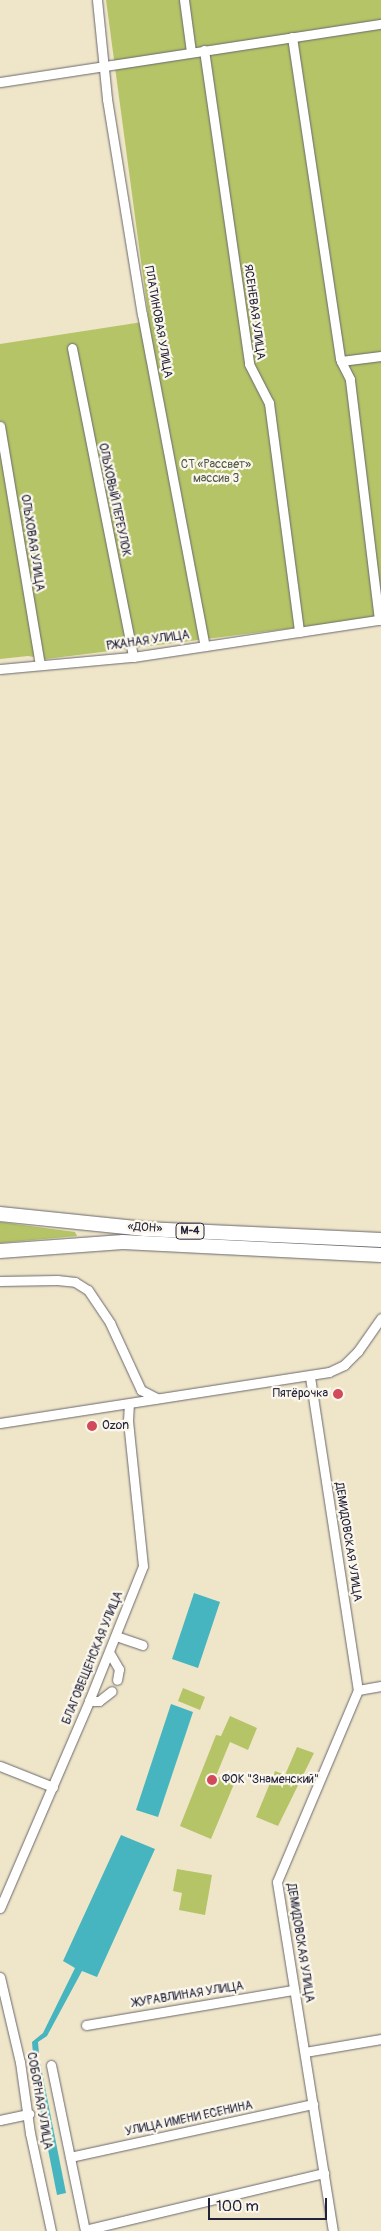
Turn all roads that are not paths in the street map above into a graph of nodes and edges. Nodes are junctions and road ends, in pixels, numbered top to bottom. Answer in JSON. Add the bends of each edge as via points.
{"nodes":[{"id":1,"x":97,"y":0,"type":"edge"},
{"id":2,"x":184,"y":0,"type":"edge"},
{"id":3,"x":381,"y":24,"type":"edge"},
{"id":4,"x":292,"y":38,"type":"junction"},
{"id":5,"x":204,"y":50,"type":"junction"},
{"id":6,"x":191,"y":52,"type":"junction"},
{"id":7,"x":104,"y":65,"type":"junction"},
{"id":8,"x":0,"y":82,"type":"edge"},
{"id":9,"x":72,"y":348,"type":"dead end"},
{"id":10,"x":381,"y":356,"type":"edge"},
{"id":11,"x":341,"y":361,"type":"junction"},
{"id":12,"x":0,"y":426,"type":"edge"},
{"id":13,"x":3,"y":460,"type":"edge"},
{"id":14,"x":299,"y":632,"type":"junction"},
{"id":15,"x":205,"y":646,"type":"junction"},
{"id":16,"x":134,"y":656,"type":"junction"},
{"id":17,"x":40,"y":664,"type":"junction"},
{"id":18,"x":0,"y":669,"type":"edge"},
{"id":19,"x":0,"y":1214,"type":"edge"},
{"id":20,"x":381,"y":1240,"type":"edge"},
{"id":21,"x":0,"y":1250,"type":"edge"},
{"id":22,"x":381,"y":1255,"type":"edge"},
{"id":23,"x":0,"y":1281,"type":"edge"},
{"id":24,"x":381,"y":1318,"type":"edge"},
{"id":25,"x":310,"y":1377,"type":"junction"},
{"id":26,"x":160,"y":1398,"type":"junction"},
{"id":27,"x":129,"y":1404,"type":"junction"},
{"id":28,"x":0,"y":1423,"type":"edge"},
{"id":29,"x":116,"y":1636,"type":"junction"},
{"id":30,"x":142,"y":1645,"type":"dead end"},
{"id":31,"x":109,"y":1652,"type":"junction"},
{"id":32,"x":117,"y":1680,"type":"dead end"},
{"id":33,"x":381,"y":1686,"type":"edge"},
{"id":34,"x":358,"y":1690,"type":"junction"},
{"id":35,"x":112,"y":1691,"type":"dead end"},
{"id":36,"x":90,"y":1702,"type":"junction"},
{"id":37,"x":0,"y":1766,"type":"edge"},
{"id":38,"x":54,"y":1787,"type":"junction"},
{"id":39,"x":0,"y":1908,"type":"edge"},
{"id":40,"x":0,"y":1976,"type":"edge"},
{"id":41,"x":294,"y":1990,"type":"junction"},
{"id":42,"x":86,"y":2025,"type":"dead end"},
{"id":43,"x":381,"y":2039,"type":"edge"},
{"id":44,"x":305,"y":2052,"type":"junction"},
{"id":45,"x":51,"y":2065,"type":"dead end"},
{"id":46,"x":313,"y":2104,"type":"junction"},
{"id":47,"x":29,"y":2114,"type":"junction"},
{"id":48,"x":0,"y":2120,"type":"edge"},
{"id":49,"x":70,"y":2157,"type":"junction"},
{"id":50,"x":324,"y":2174,"type":"junction"},
{"id":51,"x":85,"y":2230,"type":"edge"},
{"id":52,"x":51,"y":2231,"type":"edge"},
{"id":53,"x":334,"y":2231,"type":"edge"}],
"edges":[{"from":1,"to":7,"type":"street","name":"ПЛАТИНОВАЯ УЛИЦА"},
{"from":2,"to":6,"type":"street"},
{"from":3,"to":4,"type":"street"},
{"from":4,"to":5,"type":"street"},
{"from":4,"to":11,"type":"street"},
{"from":5,"to":6,"type":"street"},
{"from":5,"to":14,"type":"street","name":"ЯСЕНЕВАЯ УЛИЦА","via":[[249,364],[269,403]]},
{"from":6,"to":7,"type":"street"},
{"from":7,"to":8,"type":"street"},
{"from":7,"to":15,"type":"street","name":"ПЛАТИНОВАЯ УЛИЦА","via":[[142,314]]},
{"from":9,"to":16,"type":"street","name":"ОЛЬХОВЫЙ ПЕРЕУЛОК"},
{"from":10,"to":11,"type":"street"},
{"from":11,"to":14,"type":"street","name":"РЖАНАЯ УЛИЦА","via":[[350,379],[379,620]]},
{"from":12,"to":13,"type":"street","name":"ОЛЬХОВАЯ УЛИЦА"},
{"from":13,"to":17,"type":"street","name":"ОЛЬХОВАЯ УЛИЦА"},
{"from":14,"to":15,"type":"street","name":"РЖАНАЯ УЛИЦА"},
{"from":15,"to":16,"type":"street","name":"РЖАНАЯ УЛИЦА"},
{"from":16,"to":17,"type":"street","name":"РЖАНАЯ УЛИЦА"},
{"from":17,"to":18,"type":"street","name":"РЖАНАЯ УЛИЦА"},
{"from":19,"to":20,"type":"highway","name":"«ДОН»","number":"М-4","via":[[145,1229]]},
{"from":21,"to":22,"type":"highway","name":"«ДОН»","number":"М-4","via":[[123,1242]]},
{"from":23,"to":26,"type":"street","via":[[57,1280],[75,1282],[88,1290],[110,1323],[141,1390]]},
{"from":24,"to":25,"type":"street","via":[[344,1365]]},
{"from":25,"to":26,"type":"street"},
{"from":25,"to":34,"type":"street","name":"ДЕМИДОВСКАЯ УЛИЦА"},
{"from":26,"to":27,"type":"street"},
{"from":27,"to":28,"type":"street"},
{"from":27,"to":29,"type":"street","name":"БЛАГОВЕЩЕНСКАЯ УЛИЦА","via":[[143,1566]]},
{"from":29,"to":30,"type":"street"},
{"from":29,"to":31,"type":"street","name":"БЛАГОВЕЩЕНСКАЯ УЛИЦА"},
{"from":31,"to":32,"type":"street","via":[[119,1669]]},
{"from":31,"to":36,"type":"street","name":"БЛАГОВЕЩЕНСКАЯ УЛИЦА"},
{"from":33,"to":34,"type":"street"},
{"from":34,"to":41,"type":"street","name":"ДЕМИДОВСКАЯ УЛИЦА","via":[[277,1882]]},
{"from":35,"to":36,"type":"street","via":[[99,1701]]},
{"from":36,"to":38,"type":"street","name":"БЛАГОВЕЩЕНСКАЯ УЛИЦА"},
{"from":37,"to":38,"type":"street"},
{"from":38,"to":39,"type":"street","name":"БЛАГОВЕЩЕНСКАЯ УЛИЦА"},
{"from":40,"to":47,"type":"street","name":"СОБОРНАЯ УЛИЦА"},
{"from":41,"to":42,"type":"street","name":"ЖУРАВЛИНАЯ УЛИЦА"},
{"from":41,"to":44,"type":"street","name":"ДЕМИДОВСКАЯ УЛИЦА"},
{"from":43,"to":44,"type":"street"},
{"from":44,"to":46,"type":"street","name":"ДЕМИДОВСКАЯ УЛИЦА"},
{"from":45,"to":49,"type":"street"},
{"from":46,"to":49,"type":"street","name":"УЛИЦА ИМЕНИ ЕСЕНИНА"},
{"from":46,"to":50,"type":"street","name":"ДЕМИДОВСКАЯ УЛИЦА"},
{"from":47,"to":48,"type":"street"},
{"from":47,"to":52,"type":"street","name":"СОБОРНАЯ УЛИЦА"},
{"from":49,"to":51,"type":"street"},
{"from":50,"to":51,"type":"street"},
{"from":50,"to":53,"type":"street","name":"ДЕМИДОВСКАЯ УЛИЦА"}]}
